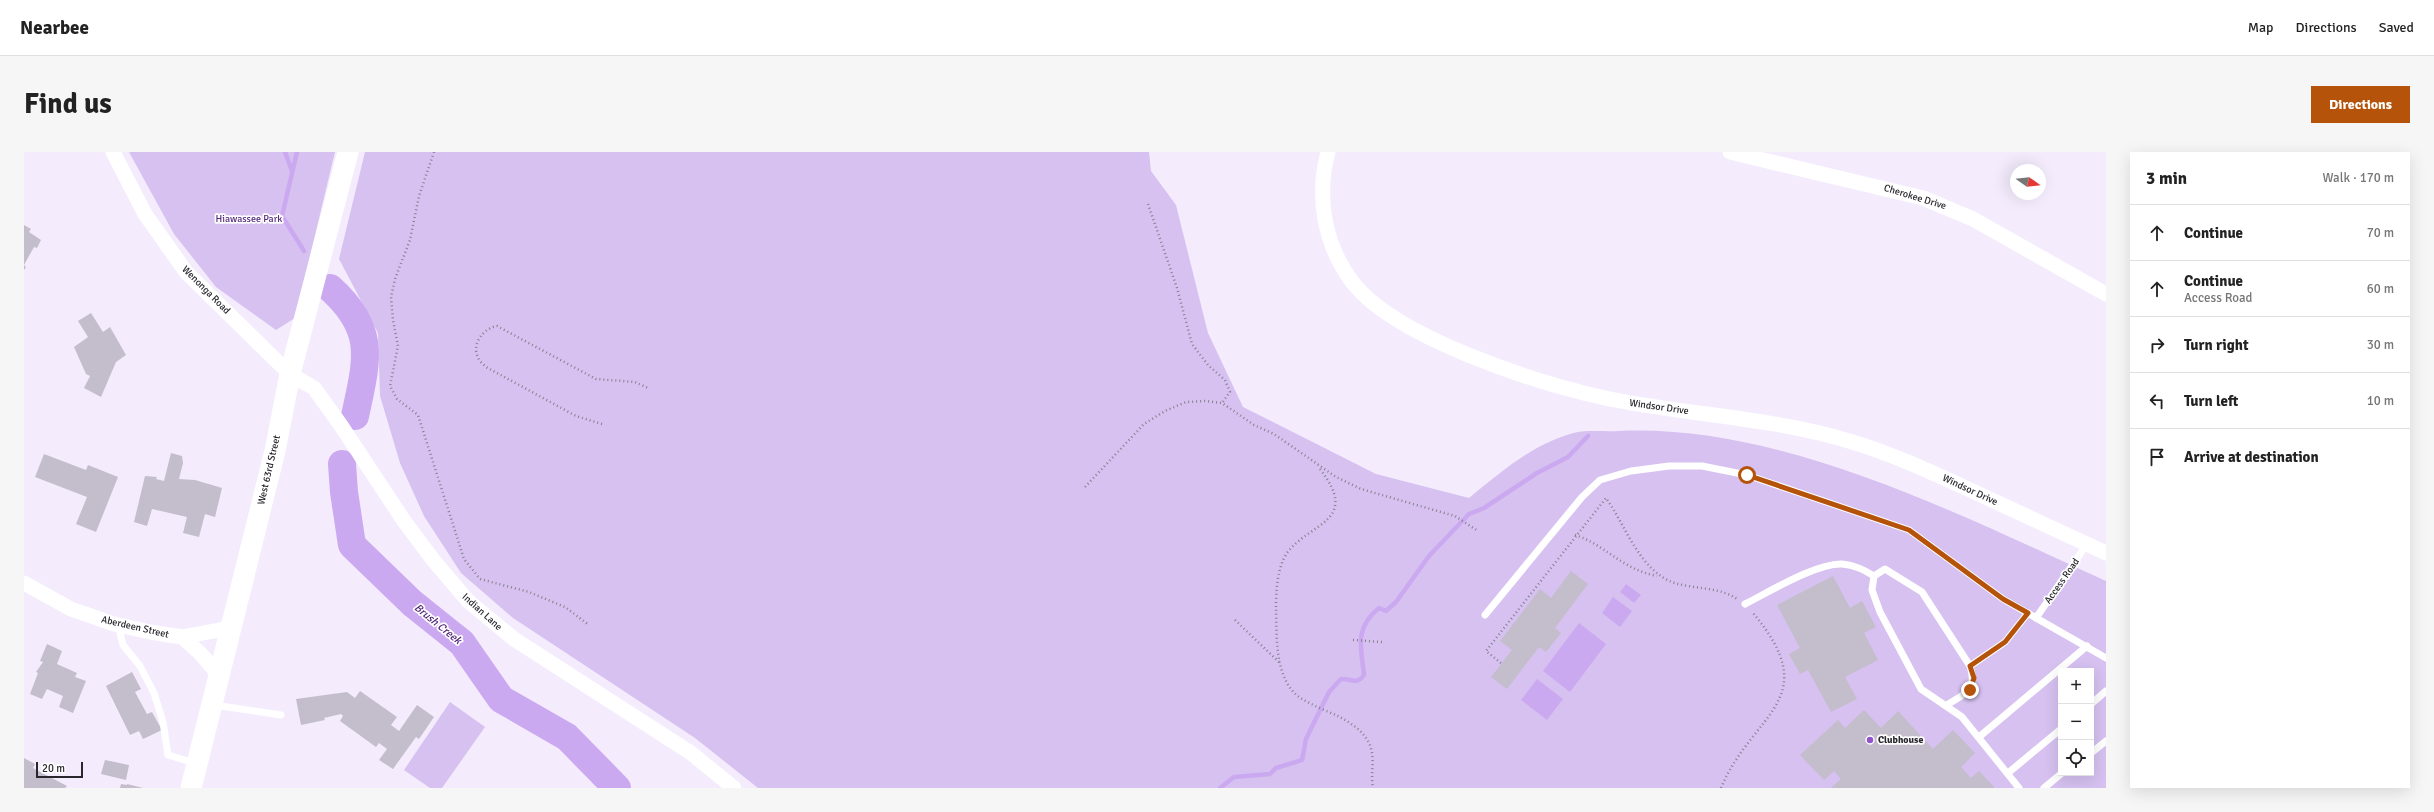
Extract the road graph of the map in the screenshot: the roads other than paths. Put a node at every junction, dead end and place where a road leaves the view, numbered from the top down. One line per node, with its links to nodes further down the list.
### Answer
1 (113, 152): 6 (street, Wenonga Road)
2 (348, 152): 6 (main road, West 63rd Street)
3 (1328, 152): 7 (street, Windsor Drive)
4 (1730, 152): 5 (street, Cherokee Drive)
5 (2106, 294)
6 (290, 374): 16 (main road, West 63rd Street); 35 (street, Indian Lane)
7 (2087, 544): 8 (street, Windsor Drive); 14 (lane, Access Road)
8 (2106, 553)
9 (1874, 576): 11 (lane); 20 (lane); 25 (lane)
10 (24, 583): 15 (street, Aberdeen Street)
11 (1745, 604)
12 (2028, 613): 13 (lane); 14 (lane); 20 (lane)
13 (1485, 614)
14 (2036, 618): 18 (lane)
15 (118, 625): 17 (street, Aberdeen Street); 31 (lane)
16 (230, 628): 17 (street, Aberdeen Street); 21 (main road, West 63rd Street)
17 (182, 637): 21 (street)
18 (2087, 646): 19 (lane); 28 (lane)
19 (2106, 658)
20 (1970, 666): 25 (lane)
21 (219, 675): 24 (main road, West 63rd Street)
22 (2106, 691): 23 (lane)
23 (2094, 701)
24 (212, 704): 26 (lane); 31 (main road, West 63rd Street)
25 (1947, 705): 28 (lane)
26 (281, 715)
27 (2058, 731): 32 (lane)
28 (1979, 737): 32 (lane)
29 (2106, 741): 30 (lane)
30 (2094, 751)
31 (197, 764): 34 (main road, West 63rd Street)
32 (2008, 773): 36 (lane)
33 (2058, 776): 37 (lane)
34 (191, 788)
35 (734, 788)
36 (2019, 788)
37 (2044, 788)

